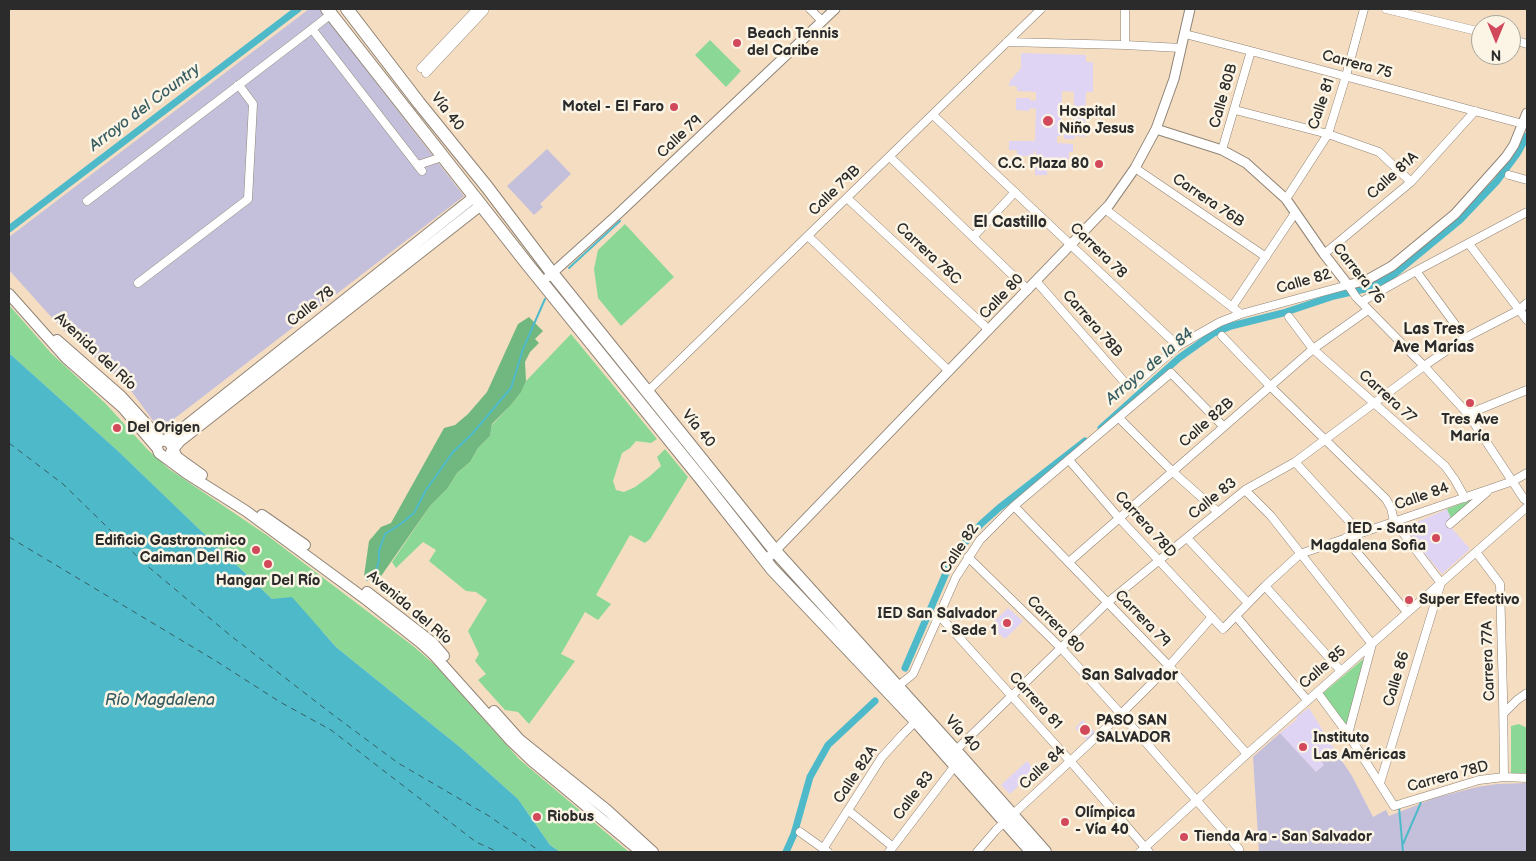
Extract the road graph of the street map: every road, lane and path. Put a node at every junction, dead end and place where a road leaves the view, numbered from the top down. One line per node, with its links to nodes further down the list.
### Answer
1 (346, 9): 12 (highway, Vía 40)
2 (493, 9): 10 (street)
3 (810, 9): 13 (street)
4 (835, 9): 13 (street, Calle 79)
5 (1041, 9): 18 (street, Calle 79B)
6 (1125, 9): 19 (street)
7 (1190, 9): 17 (street, Calle 80)
8 (1364, 9): 23 (street, Calle 81)
9 (1386, 9): 16 (street)
10 (480, 10): 22 (street)
11 (328, 14): 14 (street); 15 (highway, Vía 40)
12 (355, 19): 15 (highway); 32 (highway, Vía 40)
13 (822, 21): 55 (street, Calle 79)
14 (312, 29): 24 (street); 35 (street)
15 (342, 29): 35 (highway, Vía 40)
16 (1471, 30)
17 (1185, 34): 20 (street, Calle 80); 21 (street, Carrera 75)
18 (1007, 42): 19 (street); 28 (street, Calle 79B)
19 (1124, 44): 20 (street)
20 (1181, 48): 30 (street, Calle 80)
21 (1251, 51): 23 (street, Carrera 75); 25 (street, Calle 80B)
22 (423, 71)
23 (1346, 76): 26 (street, Carrera 75); 31 (street, Calle 81)
24 (236, 86): 43 (street); 58 (street)
25 (1235, 110): 31 (street); 33 (street, Calle 80B)
26 (1475, 111): 29 (street, Carrera 75); 39 (street, Calle 81A)
27 (1527, 113): 29 (street, Calle 82)
28 (933, 115): 34 (street, Calle 79B); 40 (street, Carrera 78)
29 (1523, 124): 60 (street, Calle 82)
30 (1156, 129): 33 (street, Carrera 76); 36 (street, Calle 80)
31 (1328, 134): 39 (street); 42 (street, Calle 81)
32 (455, 148): 35 (highway); 55 (highway, Vía 40)
33 (1222, 150): 42 (street, Carrera 76)
34 (890, 157): 41 (street, Calle 79B); 49 (street)
35 (439, 158): 44 (highway, Vía 40)
36 (1135, 168): 45 (street, Calle 80); 53 (street, Carrera 76B)
37 (1509, 175): 38 (street)
38 (1527, 180)
39 (1410, 182): 52 (street, Calle 81A)
40 (1015, 192): 49 (street); 50 (street, Carrera 78)
41 (848, 198): 48 (street, Calle 79B); 71 (street, Carrera 78C)
42 (1286, 200): 47 (street, Carrera 76)
43 (87, 201)
44 (477, 201): 57 (highway, Vía 40); 88 (main road, Calle 78)
45 (1105, 209): 50 (street, Calle 80); 65 (street)
46 (1527, 212): 51 (street)
47 (1295, 213): 52 (street, Carrera 76); 53 (street)
48 (808, 236): 77 (street); 80 (street, Calle 79B)
49 (973, 237): 61 (street)
50 (1071, 244): 56 (street, Calle 80); 74 (street, Carrera 78)
51 (1469, 244): 54 (street); 67 (street)
52 (1324, 254): 60 (street, Carrera 76)
53 (1266, 257): 65 (street)
54 (1416, 271): 63 (street); 73 (street)
55 (552, 273): 57 (street, Calle 79); 80 (highway, Vía 40)
56 (1036, 281): 61 (street, Calle 80); 78 (street, Carrera 78B)
57 (542, 282): 91 (highway, Vía 40)
58 (138, 283)
59 (9, 284): 86 (main road, Avenida del Río)
60 (1349, 286): 63 (street, Carrera 76); 68 (street, Calle 82)
61 (1028, 290): 71 (street, Calle 80)
62 (9, 294): 88 (main road, Avenida del Río)
63 (1358, 300): 66 (street, Carrera 76)
64 (1527, 303): 67 (street, Calle 83)
65 (1232, 307): 68 (street)
66 (1368, 310): 75 (street, Calle 82B); 76 (street, Carrera 76)
67 (1519, 310): 70 (street); 73 (street, Calle 83)
68 (1241, 314): 74 (street, Calle 82)
69 (1289, 317): 75 (street, Carrera 77)
70 (1527, 320)
71 (989, 330): 77 (street, Calle 80)
72 (1222, 336): 79 (street)
73 (1465, 338): 76 (street, Calle 83)
74 (1178, 346): 78 (street, Calle 82)
75 (1314, 349): 79 (street, Calle 82B); 82 (street, Carrera 77)
76 (1424, 366): 82 (street, Calle 83); 83 (street, Carrera 76)
77 (949, 371): 108 (street, Calle 80)
78 (1127, 385)
79 (1270, 386): 85 (street, Calle 82B); 87 (street)
80 (647, 392): 91 (highway, Vía 40)
81 (1526, 393): 83 (street)
82 (1373, 404): 87 (street, Calle 83); 97 (street, Carrera 77)
83 (1468, 414): 94 (street, Carrera 76)
84 (1118, 418): 85 (street, Calle 82); 89 (street, Calle 82); 92 (street)
85 (1224, 427): 92 (street, Calle 82B)
86 (152, 430): 88 (main road, Avenida del Río); 88 (main road)
87 (1324, 440): 90 (street, Calle 83); 103 (street)
88 (168, 444): 139 (main road, Avenida del Río); 147 (main road, Avenida del Río)
89 (1069, 460): 99 (street, Calle 82); 102 (street, Carrera 78D)
90 (1294, 462): 96 (street, Calle 83); 105 (street)
91 (703, 471): 108 (highway, Vía 40); 113 (highway, Vía 40)
92 (1173, 472): 101 (street); 102 (street, Calle 82B)
93 (1527, 473): 94 (street, Calle 84)
94 (1512, 481): 95 (street, Calle 84); 98 (street, Carrera 76)
95 (1490, 489): 97 (street, Calle 84); 104 (street)
96 (1245, 490): 101 (street, Calle 83); 110 (street)
97 (1465, 498): 103 (street, Calle 84)
98 (1527, 501)
99 (1014, 506): 111 (street, Calle 82); 114 (street, Carrera 79)
100 (1527, 507): 109 (street, Calle 85)
101 (1218, 512): 106 (street, Calle 83)
102 (1119, 518): 112 (street, Carrera 78D); 114 (street, Calle 82B)
103 (1394, 521): 105 (street, Calle 84); 115 (street)
104 (1450, 524)
105 (1360, 533): 107 (street, Calle 84)
106 (1187, 538): 112 (street, Calle 83); 118 (street)
107 (1345, 538): 110 (street, Calle 84); 119 (street)
108 (776, 552): 113 (street, Calle 80); 128 (highway, Vía 40)
109 (1476, 552): 115 (street, Calle 85); 131 (street, Carrera 77A)
110 (1300, 554): 116 (street, Calle 84); 124 (street)
111 (968, 557): 120 (street, Calle 82); 125 (street, Carrera 80)
112 (1158, 560): 117 (street, Calle 83); 122 (street, Carrera 78D)
113 (765, 561): 137 (highway, Vía 40)
114 (1069, 562): 117 (street, Carrera 79)
115 (1441, 583): 119 (street, Calle 85); 145 (street, Calle 86)
116 (1265, 586): 118 (street, Calle 84); 127 (street)
117 (1107, 603): 125 (street, Calle 83); 126 (street, Carrera 79)
118 (1248, 603): 121 (street, Calle 84)
119 (1407, 612): 124 (street, Calle 85)
120 (938, 614): 128 (street, Calle 82); 132 (street, Carrera 81)
121 (1236, 616): 123 (street, Calle 84); 133 (street)
122 (1212, 618): 123 (street, Carrera 78D); 126 (street, Calle 84)
123 (1223, 629)
124 (1372, 644): 127 (street, Calle 85); 138 (street)
125 (1061, 648): 132 (street, Calle 83); 136 (street, Carrera 80)
126 (1169, 666): 136 (street, Calle 84); 140 (street, Carrera 79)
127 (1341, 671): 129 (street, Calle 85)
128 (897, 687): 141 (highway, Vía 40)
129 (1317, 692): 133 (street, Calle 85); 138 (street, Carrera 78D)
130 (1527, 693): 134 (street)
131 (1504, 695): 134 (street); 135 (street, Carrera 77A)
132 (1012, 696): 141 (street, Calle 83); 142 (street, Carrera 81)
133 (1308, 700): 140 (street, Calle 85)
134 (1517, 700): 135 (street)
135 (1504, 713): 143 (street, Carrera 77A)
136 (1121, 714): 142 (street, Calle 84); 146 (street, Carrera 80)
137 (916, 721): 141 (highway, Vía 40); 148 (street, Calle 82A)
138 (1348, 734): 145 (street, Carrera 78D)
139 (526, 754): 147 (main road); 155 (main road, Avenida del Río)
140 (1247, 754): 146 (street, Calle 85)
141 (955, 758): 149 (highway, Vía 40); 152 (street, Calle 83)
142 (1071, 762): 149 (street, Calle 84); 153 (street, Carrera 81)
143 (1504, 777): 144 (street, Carrera 78D); 145 (street, Carrera 78D)
144 (1527, 778)
145 (1380, 783)
146 (1196, 801): 153 (street, Calle 85); 154 (street, Carrera 80)
147 (607, 810): 156 (main road, Avenida del Río)
148 (848, 811): 151 (street, Calle 82A); 152 (street)
149 (1009, 819): 157 (street, Calle 84); 158 (highway, Vía 40); 159 (highway, Vía 40)
150 (800, 832): 151 (street)
151 (825, 850)
152 (891, 850)
153 (1145, 851)
154 (1239, 851)
155 (641, 852)
156 (653, 852)
157 (977, 852)
158 (1032, 852)
159 (1045, 852)

